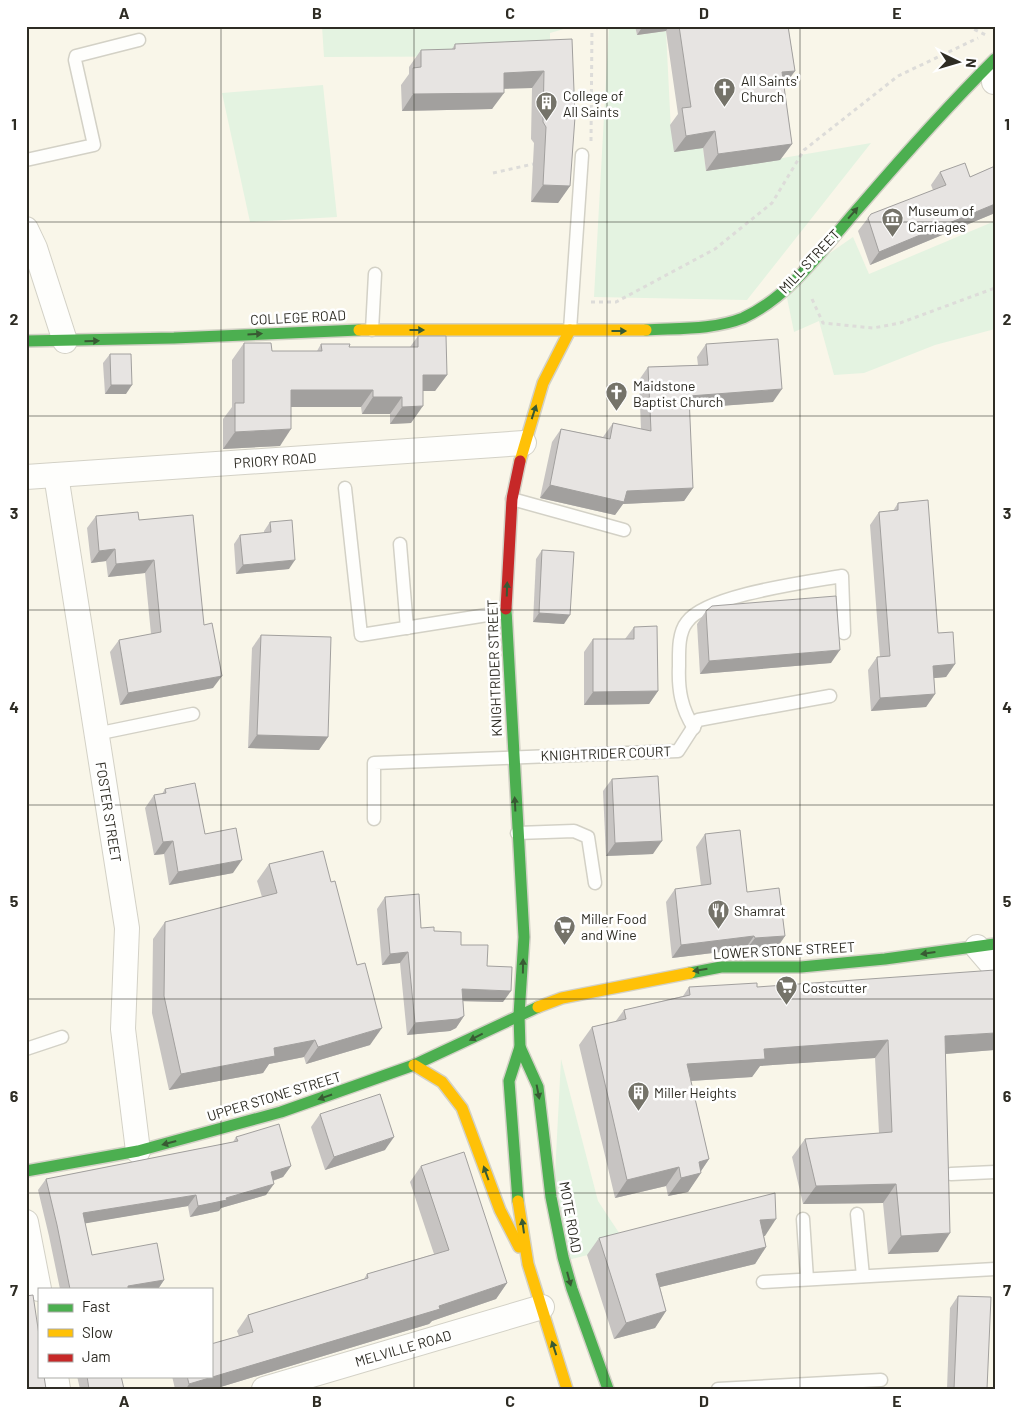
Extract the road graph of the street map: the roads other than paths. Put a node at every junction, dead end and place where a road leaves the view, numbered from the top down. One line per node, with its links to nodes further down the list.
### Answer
1 (139, 40): 5 (lane)
2 (995, 59): 4 (highway, MILL STREET)
3 (995, 82): 4 (highway)
4 (966, 90): 10 (highway, MILL STREET, one-way to 4)
5 (26, 160)
6 (582, 160): 10 (lane)
7 (26, 229): 12 (street)
8 (375, 274): 9 (lane)
9 (372, 330): 10 (highway, COLLEGE ROAD, one-way to 10); 12 (highway, COLLEGE ROAD, one-way to 9)
10 (570, 330): 13 (highway, KNIGHTRIDER STREET, one-way to 10)
11 (26, 341): 12 (highway, COLLEGE ROAD)
12 (65, 341)
13 (524, 443): 14 (street, PRIORY ROAD); 17 (highway, KNIGHTRIDER STREET)
14 (56, 475): 15 (street, PRIORY ROAD); 26 (street, FOSTER STREET)
15 (26, 477)
16 (345, 488): 21 (lane)
17 (512, 499): 18 (lane); 20 (highway, KNIGHTRIDER STREET, one-way to 17)
18 (624, 530)
19 (400, 544): 21 (lane)
20 (506, 612): 21 (lane); 27 (highway, KNIGHTRIDER STREET)
21 (407, 628)
22 (844, 633): 25 (lane)
23 (830, 696): 25 (lane, KNIGHTRIDER COURT)
24 (193, 714): 26 (lane)
25 (694, 728): 27 (lane, KNIGHTRIDER COURT)
26 (96, 734): 38 (street, FOSTER STREET)
27 (513, 756): 28 (lane); 29 (highway, KNIGHTRIDER STREET, one-way to 27)
28 (374, 819)
29 (517, 833): 30 (lane); 33 (highway, KNIGHTRIDER STREET, one-way to 29)
30 (595, 883)
31 (986, 945): 32 (street); 33 (highway, LOWER STONE STREET, one-way to 33)
32 (995, 968)
33 (520, 1015): 35 (highway, MOTE ROAD); 37 (highway, UPPER STONE STREET, one-way to 37)
34 (62, 1037): 36 (lane)
35 (520, 1047): 45 (highway, MOTE ROAD, one-way to 35); 56 (highway, MOTE ROAD, one-way to 56)
36 (26, 1048)
37 (414, 1065): 38 (highway, UPPER STONE STREET, one-way to 38); 45 (highway, one-way to 37)
38 (138, 1151): 39 (highway, UPPER STONE STREET)
39 (26, 1171)
40 (995, 1172): 41 (lane)
41 (951, 1174)
42 (858, 1214): 47 (lane)
43 (802, 1218): 48 (lane)
44 (26, 1222): 50 (street)
45 (528, 1264): 51 (highway, MOTE ROAD)
46 (995, 1269): 47 (lane)
47 (863, 1276): 48 (lane)
48 (807, 1279): 49 (lane)
49 (763, 1282)
50 (39, 1288)
51 (542, 1307): 54 (street, MELVILLE ROAD); 55 (highway, MOTE ROAD, one-way to 51)
52 (881, 1380): 53 (lane)
53 (846, 1385): 57 (lane)
54 (264, 1389)
55 (567, 1389)
56 (608, 1389)
57 (718, 1389)

